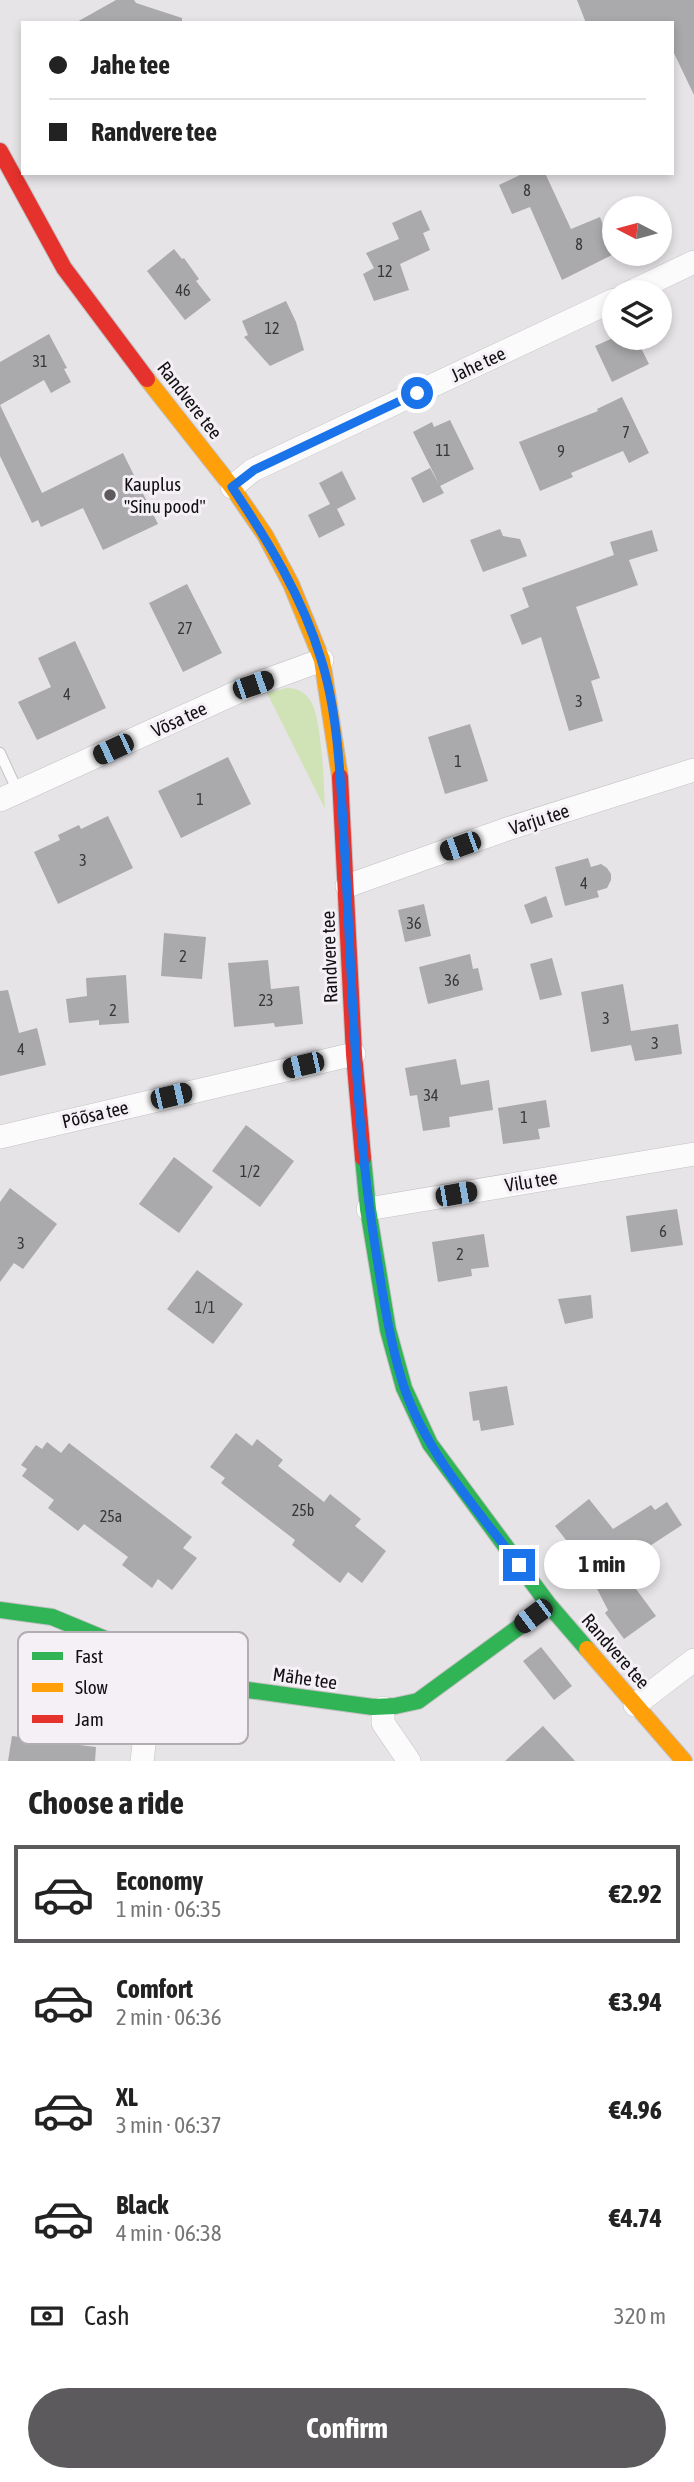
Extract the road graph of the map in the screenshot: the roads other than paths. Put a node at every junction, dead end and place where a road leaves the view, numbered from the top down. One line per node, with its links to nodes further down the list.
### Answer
1 (0, 151): 5 (main road, Randvere tee)
2 (694, 262): 3 (street)
3 (656, 280)
4 (602, 306): 5 (street, Jahe tee)
5 (232, 487): 6 (main road, Randvere tee)
6 (322, 660): 9 (street, Võsa tee); 10 (main road, Randvere tee)
7 (0, 753): 9 (lane)
8 (694, 770): 10 (street, Varju tee)
9 (9, 796)
10 (347, 886): 11 (main road, Randvere tee)
11 (354, 1054): 12 (street, Põõsa tee); 14 (main road, Randvere tee)
12 (0, 1137)
13 (694, 1154): 14 (street, Vilu tee)
14 (368, 1209): 15 (main road, Randvere tee)
15 (549, 1605): 20 (main road, Randvere tee); 21 (main road, Mähe tee)
16 (0, 1610): 17 (main road)
17 (88, 1632)
18 (694, 1660): 20 (street)
19 (248, 1691): 21 (main road, Mähe tee)
20 (635, 1705): 23 (main road, Randvere tee)
21 (383, 1708): 22 (street)
22 (409, 1761)
23 (684, 1761)

